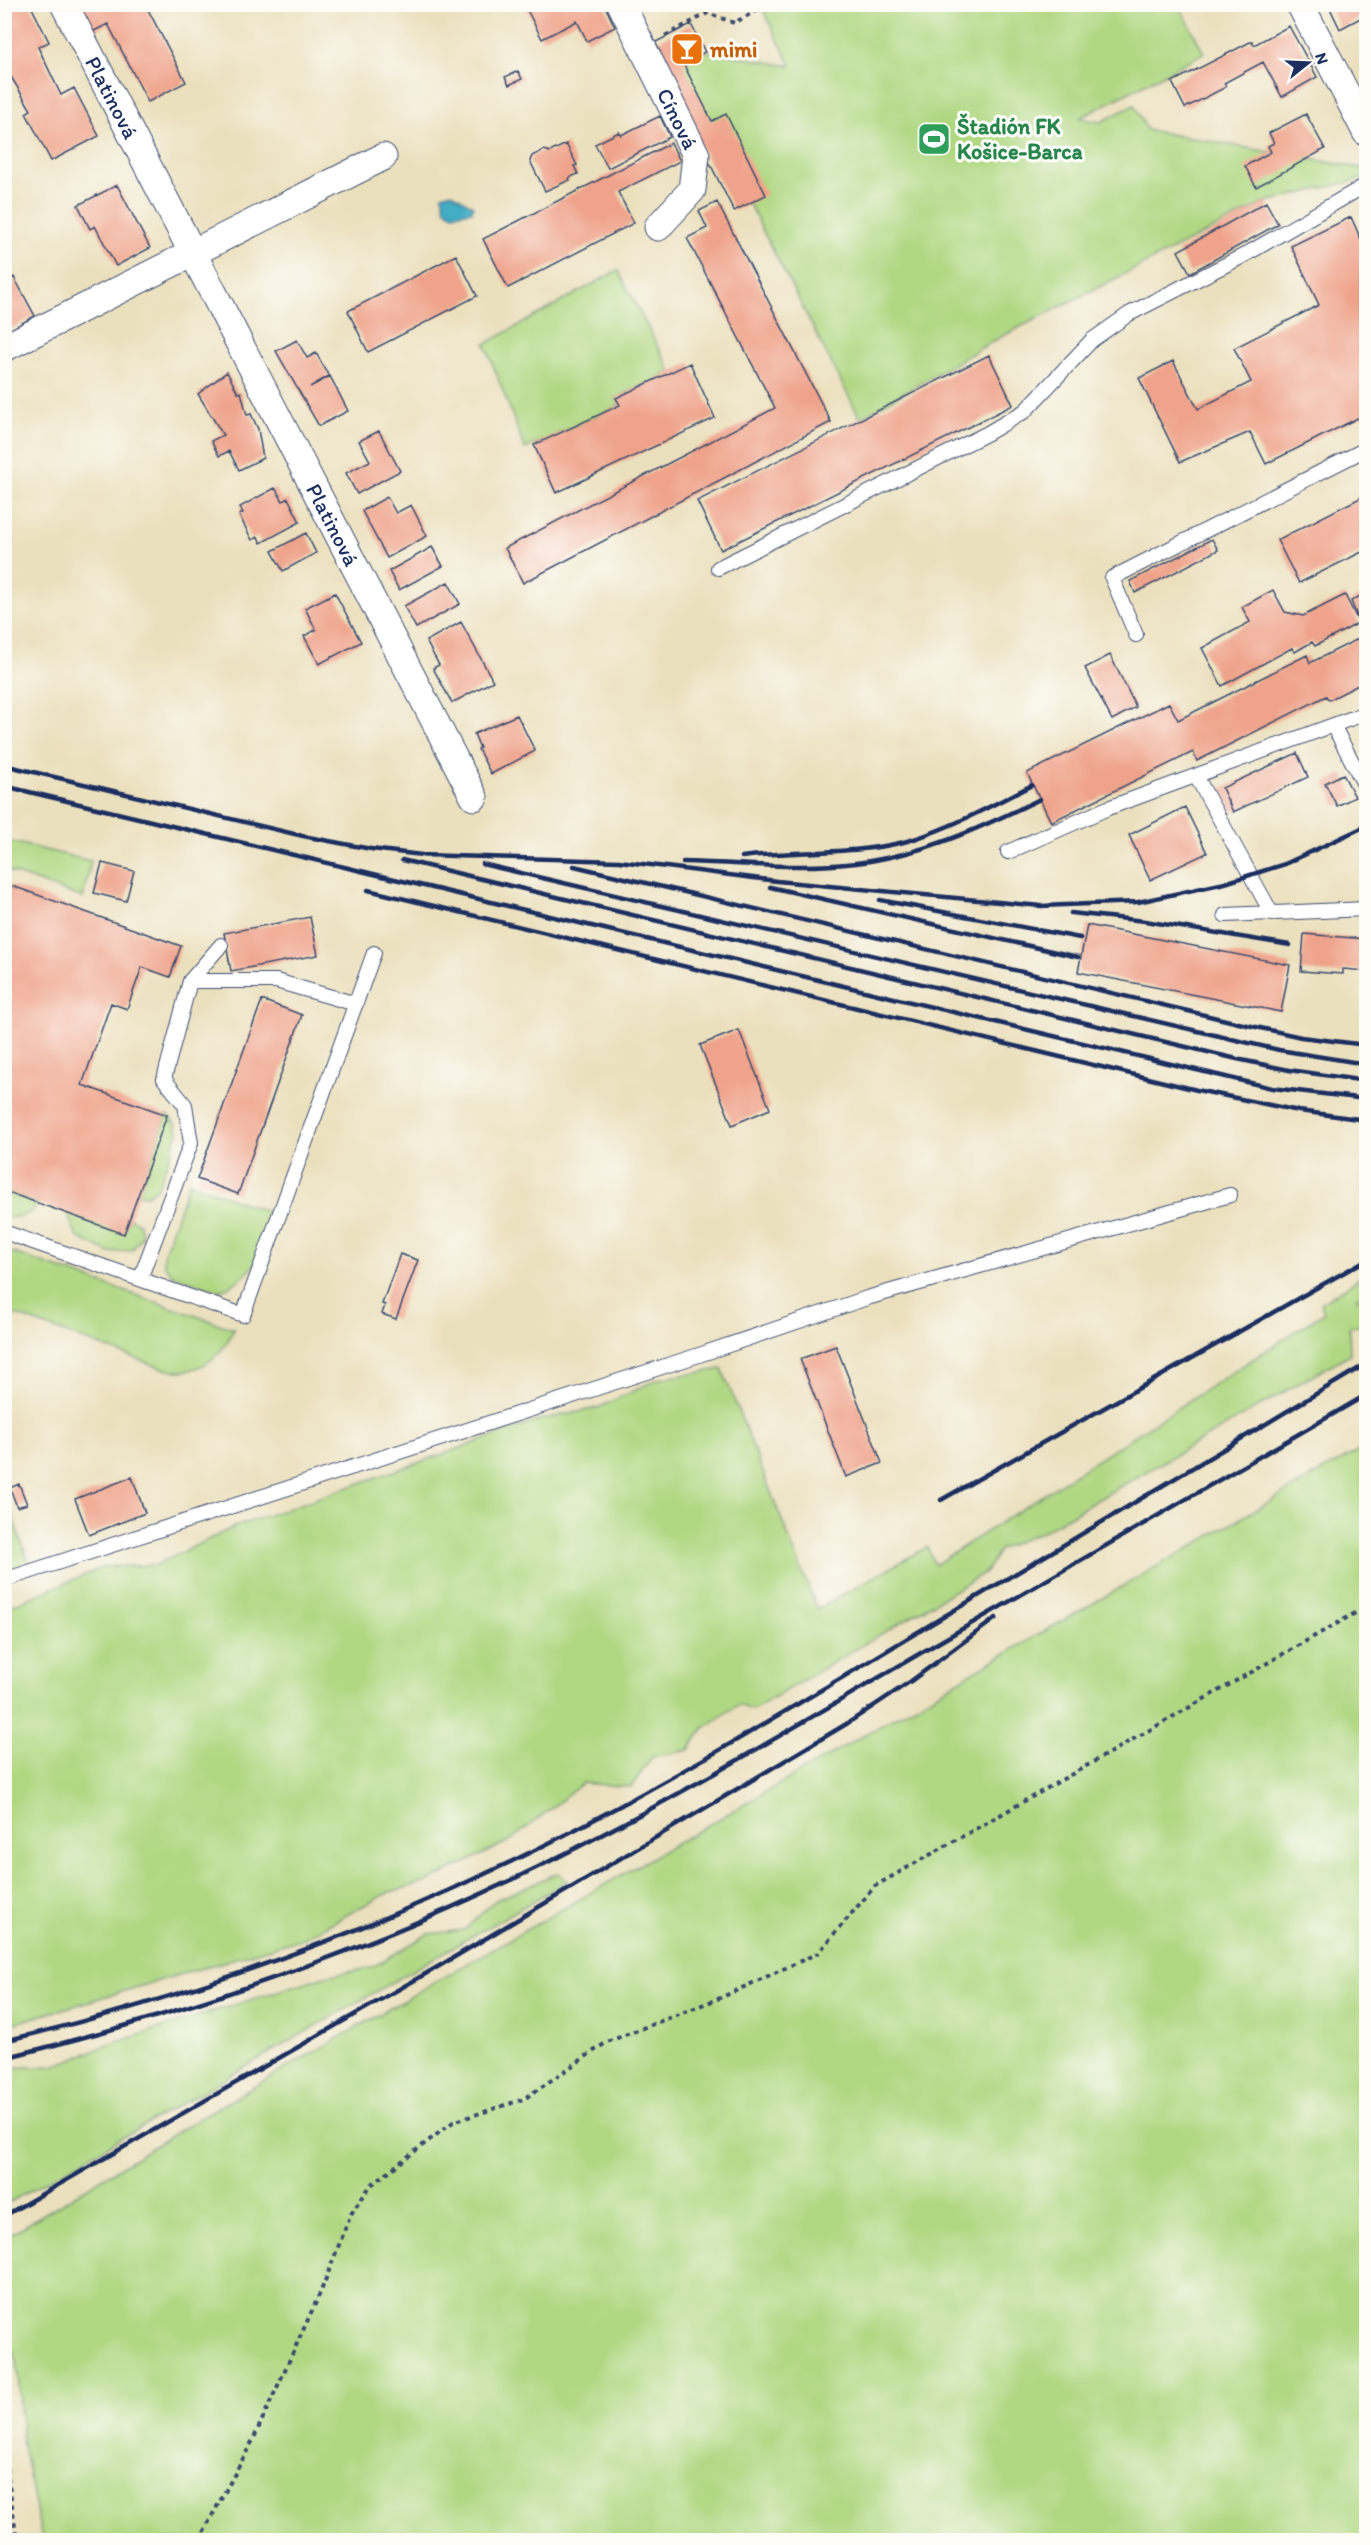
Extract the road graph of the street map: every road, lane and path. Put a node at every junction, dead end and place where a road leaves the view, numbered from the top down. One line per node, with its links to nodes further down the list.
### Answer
1 (64, 4): 10 (street, Platinová)
2 (621, 4): 5 (street, Cínová)
3 (768, 4): 5 (path)
4 (1300, 4): 6 (street)
5 (643, 47): 9 (street, Cínová)
6 (1366, 132)
7 (383, 157): 10 (street)
8 (1366, 185): 13 (lane)
9 (657, 227)
10 (192, 254): 11 (street); 19 (street, Platinová)
11 (4, 348)
12 (1366, 448): 14 (lane)
13 (718, 568)
14 (1136, 635)
15 (1366, 713): 16 (lane)
16 (1334, 727): 17 (lane); 18 (lane)
17 (1196, 776): 20 (lane); 22 (lane)
18 (1366, 789)
19 (474, 797)
20 (1008, 852)
21 (1366, 909): 22 (lane)
22 (1272, 914): 23 (lane)
23 (1225, 915)
24 (221, 945): 26 (lane)
25 (374, 953): 27 (lane)
26 (190, 981): 27 (lane); 30 (lane)
27 (356, 1004): 30 (lane)
28 (1230, 1196): 31 (lane)
29 (4, 1232): 30 (lane)
30 (140, 1279)
31 (4, 1580)
32 (1366, 1607): 35 (path)
33 (4, 2450): 34 (path)
34 (17, 2541)
35 (199, 2541)

